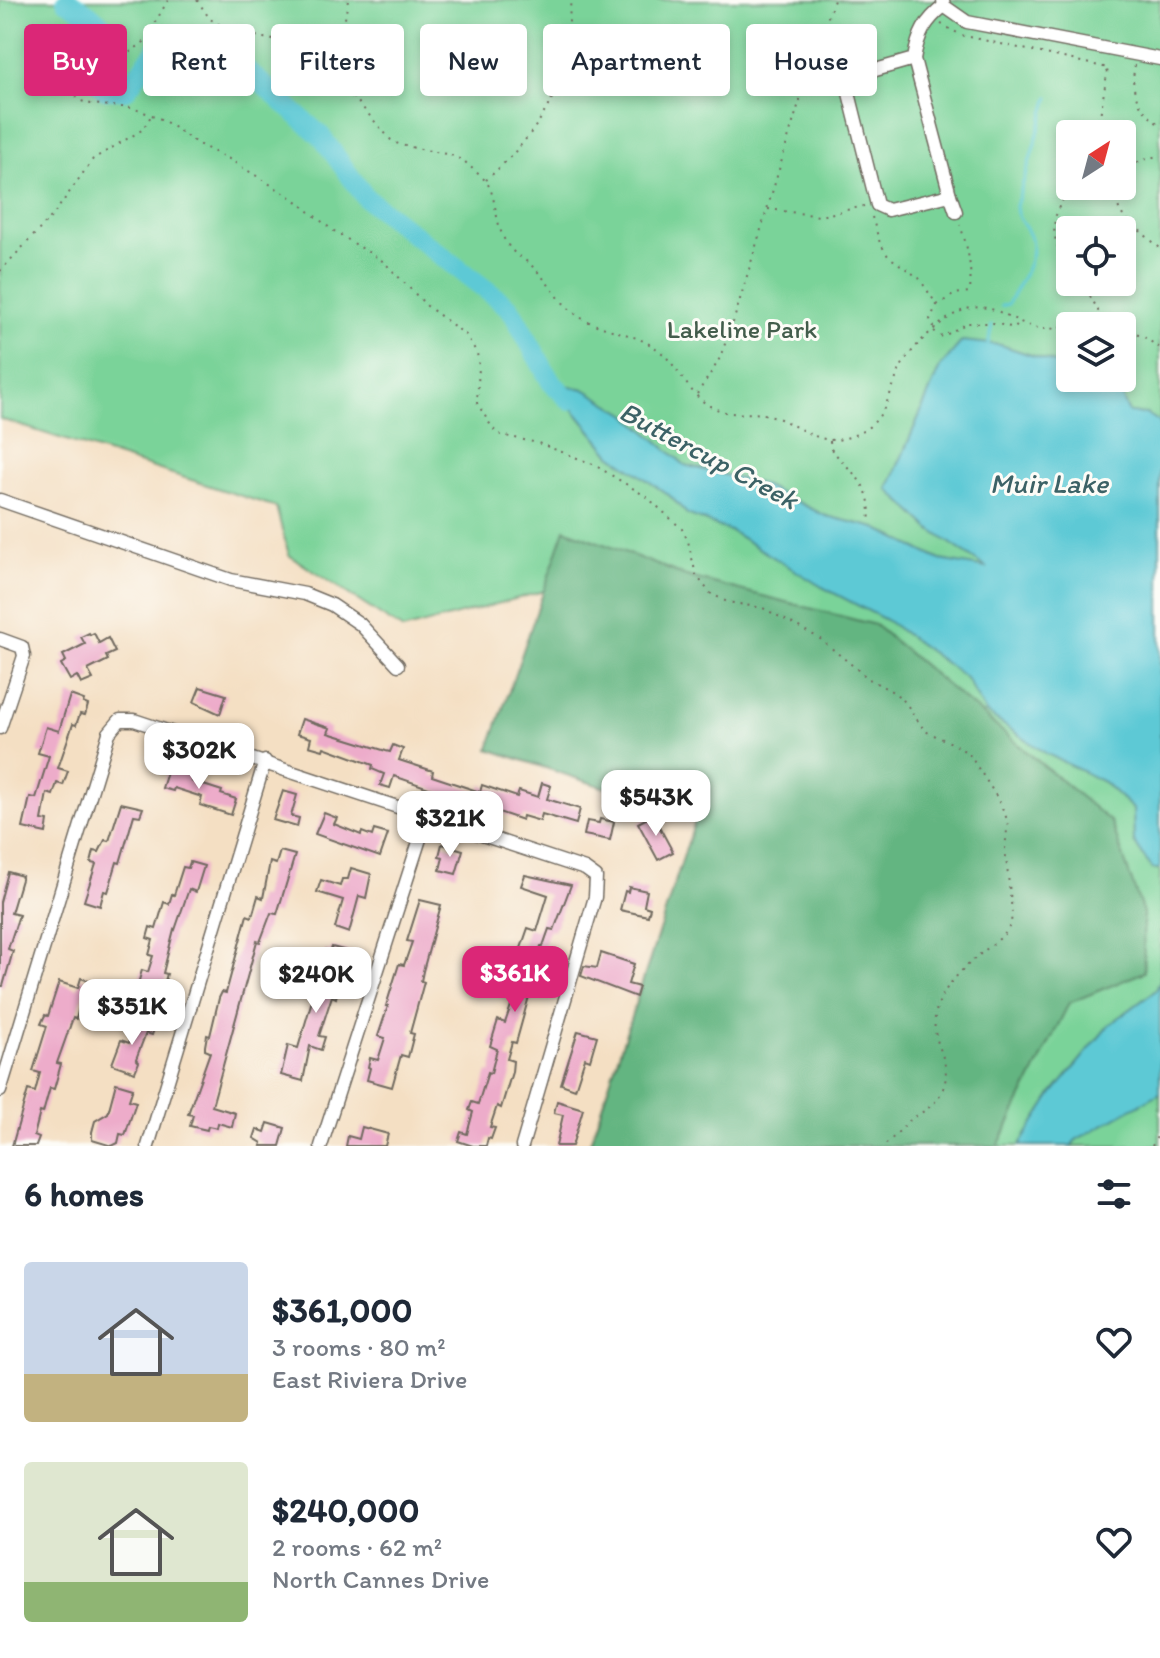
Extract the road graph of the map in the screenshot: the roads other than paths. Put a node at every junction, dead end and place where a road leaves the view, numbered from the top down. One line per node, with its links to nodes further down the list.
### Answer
1 (944, 3): 2 (street); 3 (street)
2 (914, 59): 4 (street); 4 (street)
3 (1160, 59)
4 (950, 195): 5 (street)
5 (956, 212)
6 (0, 500): 8 (street)
7 (0, 639): 9 (street)
8 (398, 665)
9 (0, 728)
10 (265, 761): 11 (street); 12 (street); 13 (street)
11 (427, 817): 14 (street); 15 (street)
12 (0, 1091)
13 (148, 1146)
14 (321, 1146)
15 (522, 1146)

